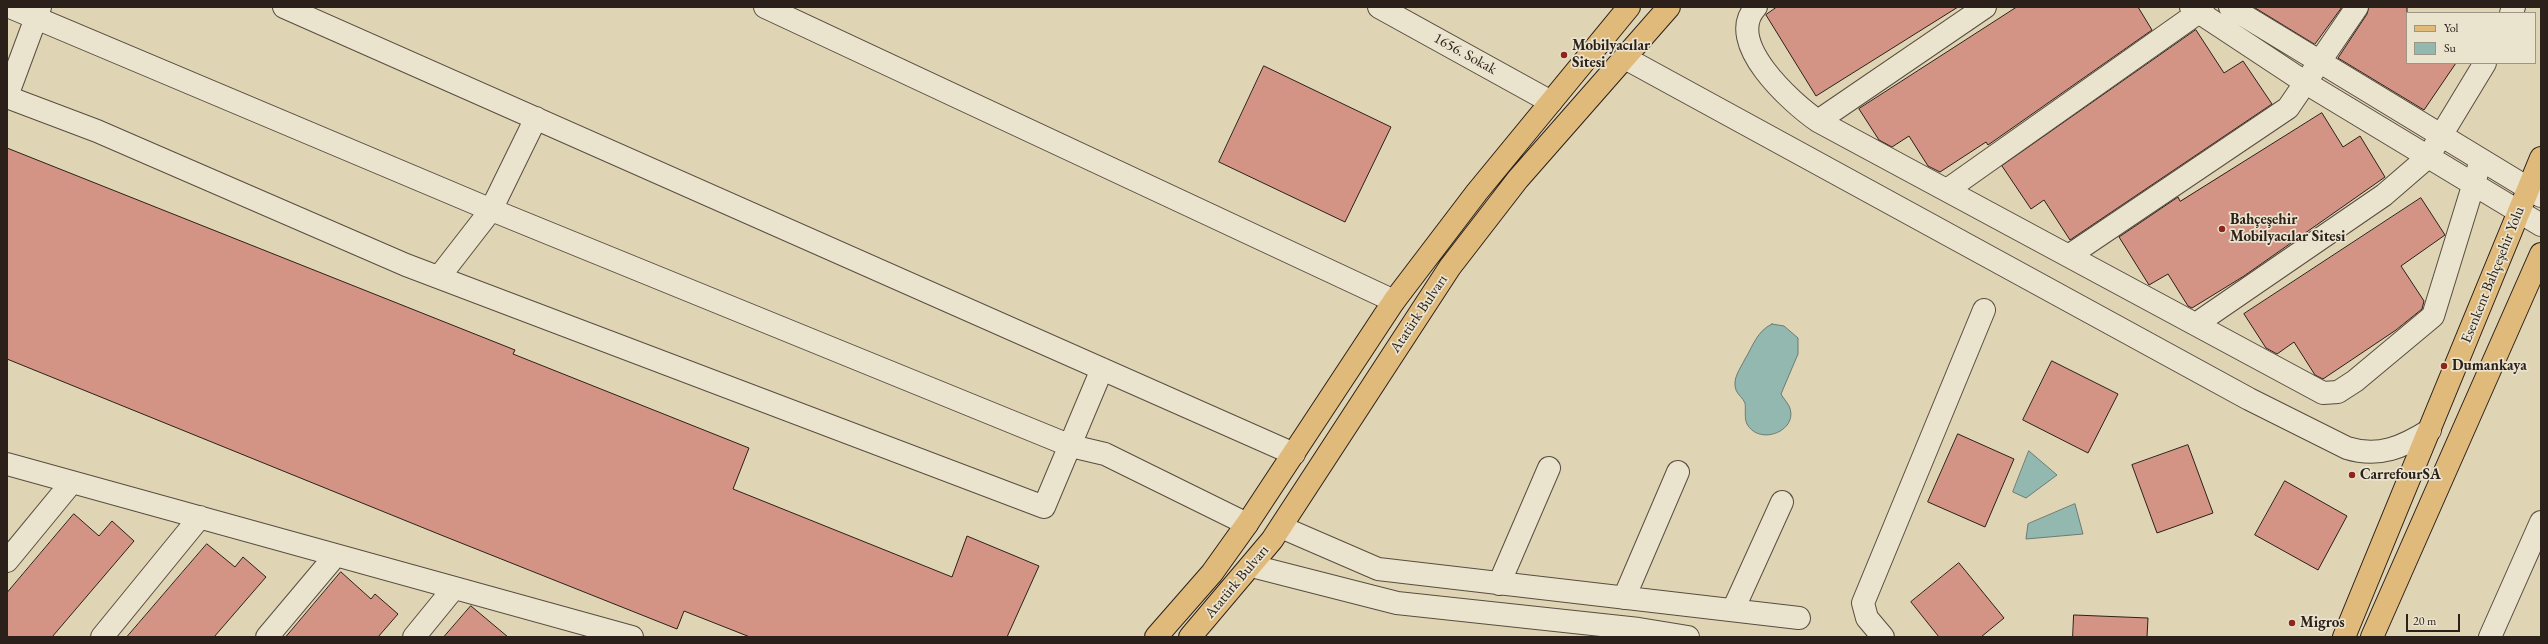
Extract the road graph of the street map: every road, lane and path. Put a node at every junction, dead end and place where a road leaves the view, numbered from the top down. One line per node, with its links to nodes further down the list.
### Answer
1 (10, 7): 12 (street)
2 (284, 7): 19 (street)
3 (765, 7): 34 (street)
4 (1379, 7): 18 (street, 1656. Sokak)
5 (1629, 7): 18 (main road, Atatürk Bulvarı)
6 (1669, 7): 13 (main road, Atatürk Bulvarı)
7 (1756, 7): 20 (street)
8 (1984, 7): 20 (street)
9 (2230, 7): 14 (street)
10 (2357, 7): 14 (street)
11 (2198, 9): 16 (street); 26 (street)
12 (38, 13): 17 (street); 28 (street)
13 (1626, 58): 38 (street); 49 (main road, Atatürk Bulvarı)
14 (2320, 63): 16 (street); 21 (street)
15 (2484, 64): 21 (street)
16 (2306, 83): 22 (street); 32 (street)
17 (7, 96): 33 (street)
18 (1551, 102): 34 (main road, Atatürk Bulvarı)
19 (536, 118): 28 (street); 37 (street)
20 (1818, 121): 26 (street)
21 (2441, 136): 22 (street); 24 (street)
22 (2428, 157): 25 (street); 36 (street)
23 (2541, 158): 27 (main road, Esenkent Bahçeşehir Yolu)
24 (2481, 160): 25 (street); 27 (street)
25 (2473, 184): 29 (street); 36 (street)
26 (1947, 190): 32 (street)
27 (2535, 192): 29 (main road, Esenkent Bahçeşehir Yolu)
28 (491, 210): 33 (street); 39 (street)
29 (2519, 212): 30 (street); 38 (main road, Esenkent Bahçeşehir Yolu)
30 (2541, 225)
31 (2541, 254): 68 (main road)
32 (2070, 255): 36 (street)
33 (439, 277): 39 (street)
34 (1394, 301): 40 (main road, Atatürk Bulvarı)
35 (1984, 310): 66 (street)
36 (2196, 324)
37 (1102, 368): 39 (street); 40 (street)
38 (2430, 430): 67 (main road, Esenkent Bahçeşehir Yolu)
39 (1071, 446): 48 (street)
40 (1294, 454): 48 (main road, Atatürk Bulvarı)
41 (7, 464): 44 (street)
42 (1549, 468): 53 (street)
43 (1678, 472): 55 (street)
44 (72, 482): 46 (street); 51 (street)
45 (1782, 502): 56 (street)
46 (200, 517): 50 (street); 59 (street)
47 (2541, 522): 69 (street)
48 (1248, 524): 49 (main road); 63 (main road, Atatürk Bulvarı)
49 (1276, 534): 52 (main road, Atatürk Bulvarı); 53 (street)
50 (336, 555): 54 (street); 60 (street)
51 (7, 561)
52 (1252, 566): 64 (main road, Atatürk Bulvarı); 65 (street)
53 (1499, 584): 55 (street)
54 (454, 588): 58 (street); 61 (street)
55 (1624, 598): 56 (street)
56 (1733, 610): 57 (street)
57 (1799, 618)
58 (582, 631): 62 (street)
59 (102, 637)
60 (267, 637)
61 (414, 637)
62 (632, 637)
63 (1156, 637)
64 (1190, 637)
65 (1688, 637)
66 (1883, 637)
67 (2344, 637)
68 (2372, 637)
69 (2490, 637)

